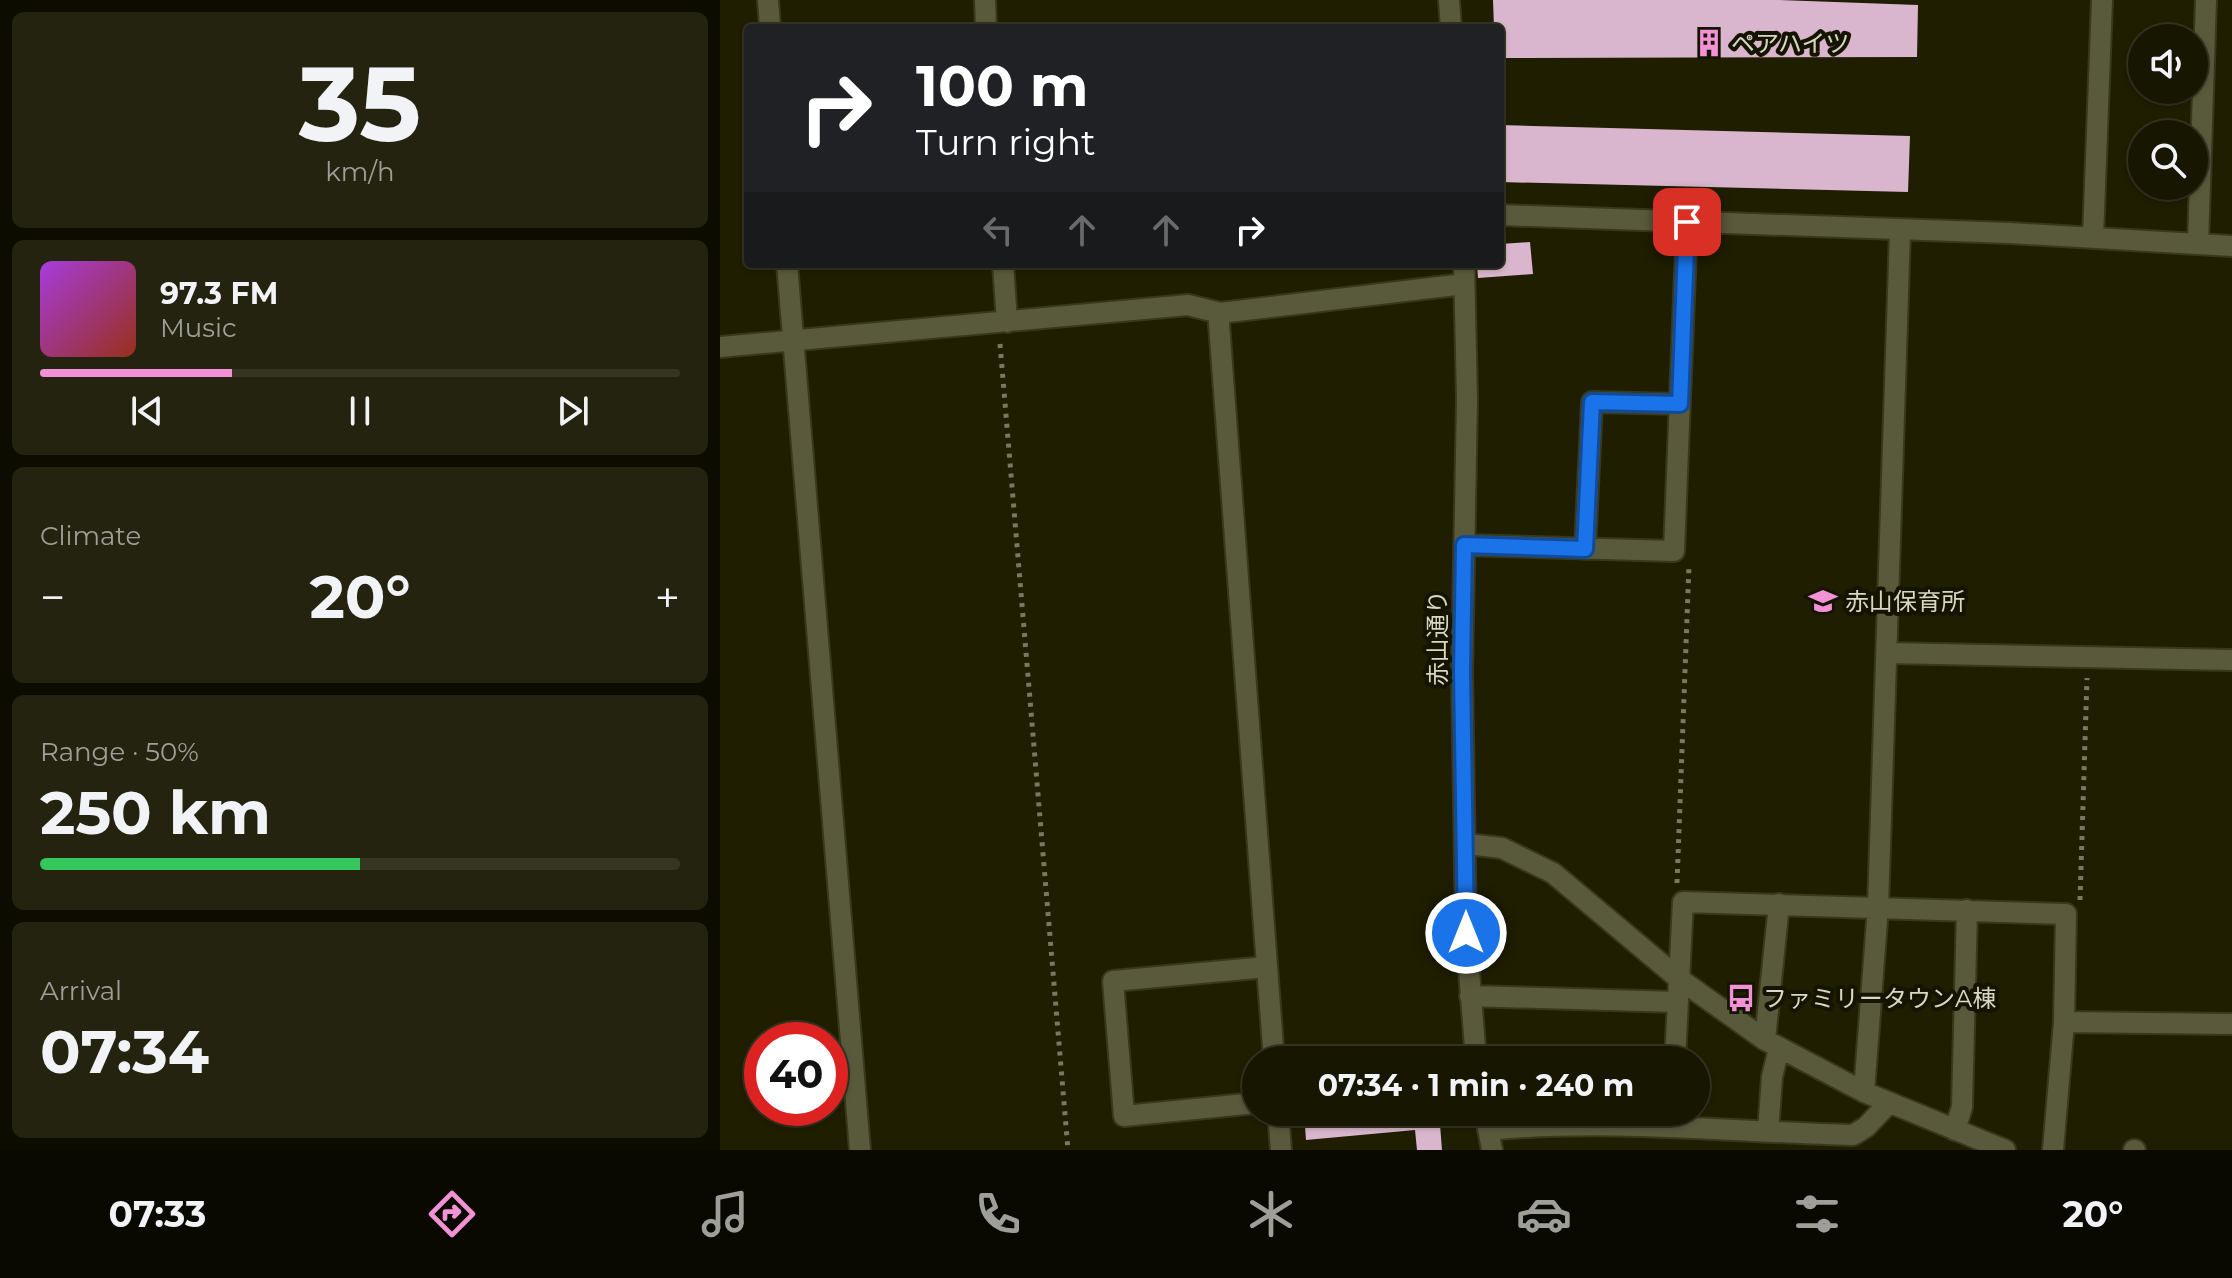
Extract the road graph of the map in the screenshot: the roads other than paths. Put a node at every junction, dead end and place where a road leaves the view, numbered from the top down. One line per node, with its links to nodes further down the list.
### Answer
1 (768, 0): 6 (street)
2 (985, 0): 7 (street)
3 (1449, 0): 8 (street)
4 (2102, 0): 12 (street)
5 (2206, 0): 13 (street)
6 (770, 24)
7 (986, 24)
8 (1451, 24)
9 (1504, 215): 10 (street)
10 (1687, 222): 11 (street); 22 (street)
11 (1900, 231): 12 (street); 25 (street)
12 (2093, 238): 13 (street)
13 (2198, 244): 14 (street)
14 (2232, 246)
15 (787, 268): 20 (street)
16 (1003, 268): 19 (street)
17 (1464, 274): 18 (street); 23 (street, 赤山通り)
18 (1220, 313): 19 (street); 31 (street)
19 (1003, 322): 20 (street)
20 (793, 341): 21 (street); 50 (street)
21 (720, 347)
22 (1680, 404): 24 (street); 24 (street)
23 (1464, 545): 24 (street); 27 (street, 赤山通り)
24 (1585, 549)
25 (1887, 653): 26 (street); 29 (street)
26 (2232, 660)
27 (1467, 844): 32 (street); 33 (street, 赤山通り)
28 (1779, 904): 29 (street); 32 (street); 37 (street)
29 (1878, 907): 30 (street); 41 (street)
30 (1967, 910): 35 (street); 47 (street)
31 (1267, 967): 38 (street); 43 (street)
32 (1678, 978): 34 (street); 37 (street)
33 (1470, 996): 34 (street); 39 (street, 赤山通り)
34 (1677, 1002): 40 (street)
35 (2064, 1022): 36 (street); 53 (street)
36 (2232, 1024)
37 (1772, 1044): 41 (street); 49 (street)
38 (1273, 1046)
39 (1475, 1046)
40 (1675, 1046)
41 (1864, 1092): 42 (street)
42 (1889, 1103): 47 (street); 49 (street)
43 (1242, 1104)
44 (1710, 1125): 49 (street)
45 (1279, 1126): 51 (street)
46 (1540, 1126): 48 (street)
47 (1955, 1130): 52 (street)
48 (1488, 1131)
49 (1768, 1132)
50 (860, 1150)
51 (1281, 1150)
52 (2005, 1150)
53 (2053, 1150)

